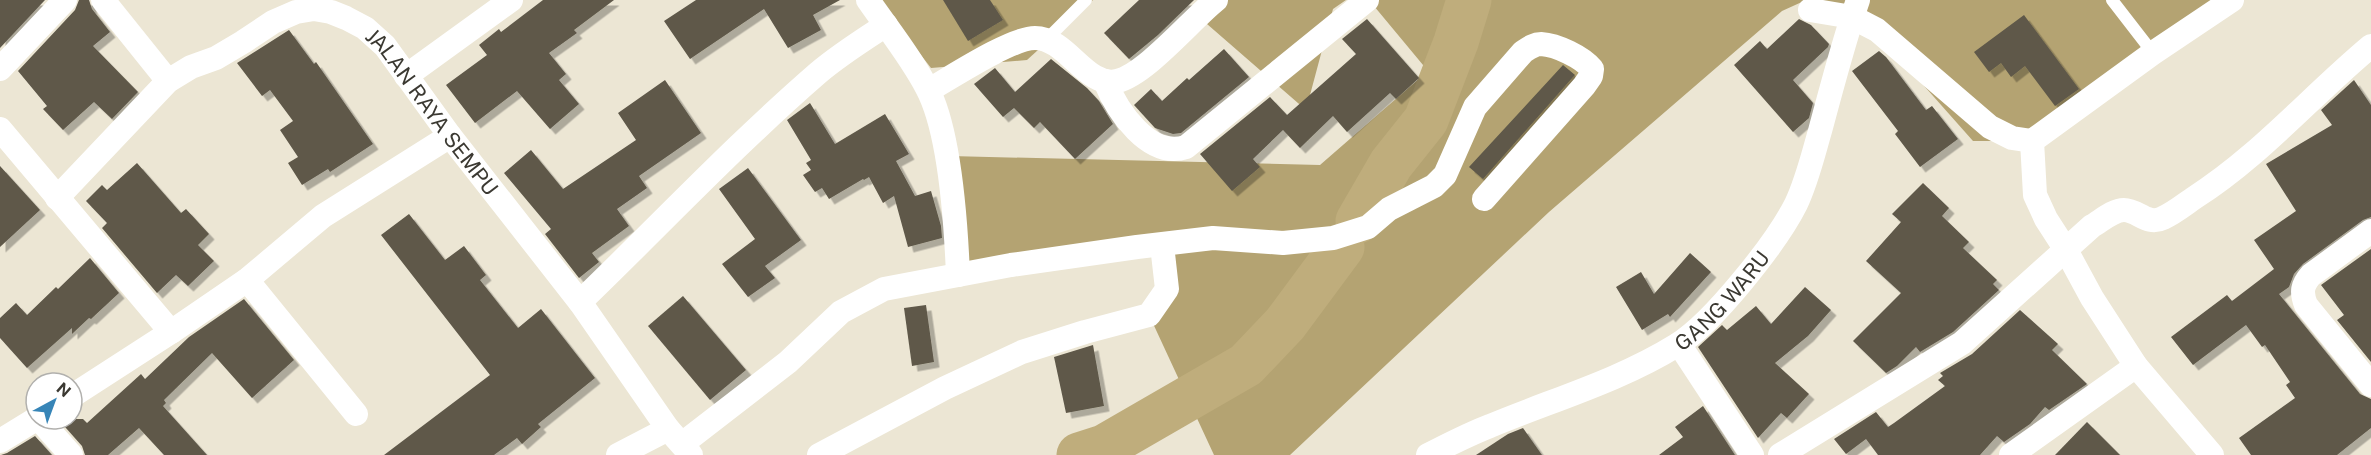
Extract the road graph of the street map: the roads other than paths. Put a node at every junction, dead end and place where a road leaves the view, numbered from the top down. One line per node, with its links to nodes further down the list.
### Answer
1 (65, 0): 16 (street)
2 (103, 0): 18 (street)
3 (511, 0): 17 (street)
4 (868, 0): 12 (street)
5 (1086, 0): 13 (lane)
6 (1216, 0): 19 (street)
7 (1366, 0): 19 (street)
8 (2112, 0): 15 (lane)
9 (2232, 0): 15 (street)
10 (1855, 9): 11 (street); 23 (street); 33 (street, GANG WARU)
11 (1810, 10)
12 (886, 25): 20 (street); 31 (street)
13 (1046, 40): 19 (street); 20 (street)
14 (2371, 46): 28 (street)
15 (2153, 53): 23 (street)
16 (0, 69)
17 (406, 76): 18 (street, JALAN RAYA SEMPU); 22 (street, JALAN RAYA SEMPU)
18 (168, 81): 24 (street, JALAN RAYA SEMPU)
19 (1105, 81)
20 (929, 90): 29 (street)
21 (0, 129): 24 (street)
22 (450, 136): 30 (street); 31 (street, JALAN RAYA SEMPU)
23 (2032, 141): 28 (street)
24 (57, 198): 32 (street)
25 (1484, 199): 27 (street)
26 (2371, 231): 35 (street)
27 (1162, 245): 29 (street); 45 (street)
28 (2066, 250): 34 (street); 48 (street)
29 (958, 275): 41 (street)
30 (247, 280): 32 (street); 37 (street)
31 (580, 302): 41 (street, JALAN RAYA SEMPU)
32 (171, 332): 36 (street)
33 (1679, 344): 46 (street, GANG WARU); 47 (street)
34 (2136, 366): 42 (street); 49 (street)
35 (2371, 385)
36 (84, 388)
37 (356, 414)
38 (24, 427): 40 (street)
39 (48, 431): 43 (street)
40 (0, 441)
41 (680, 443): 44 (street)
42 (2015, 454)
43 (71, 455)
44 (618, 455)
45 (819, 455)
46 (1428, 455)
47 (1752, 455)
48 (1780, 455)
49 (2212, 455)

